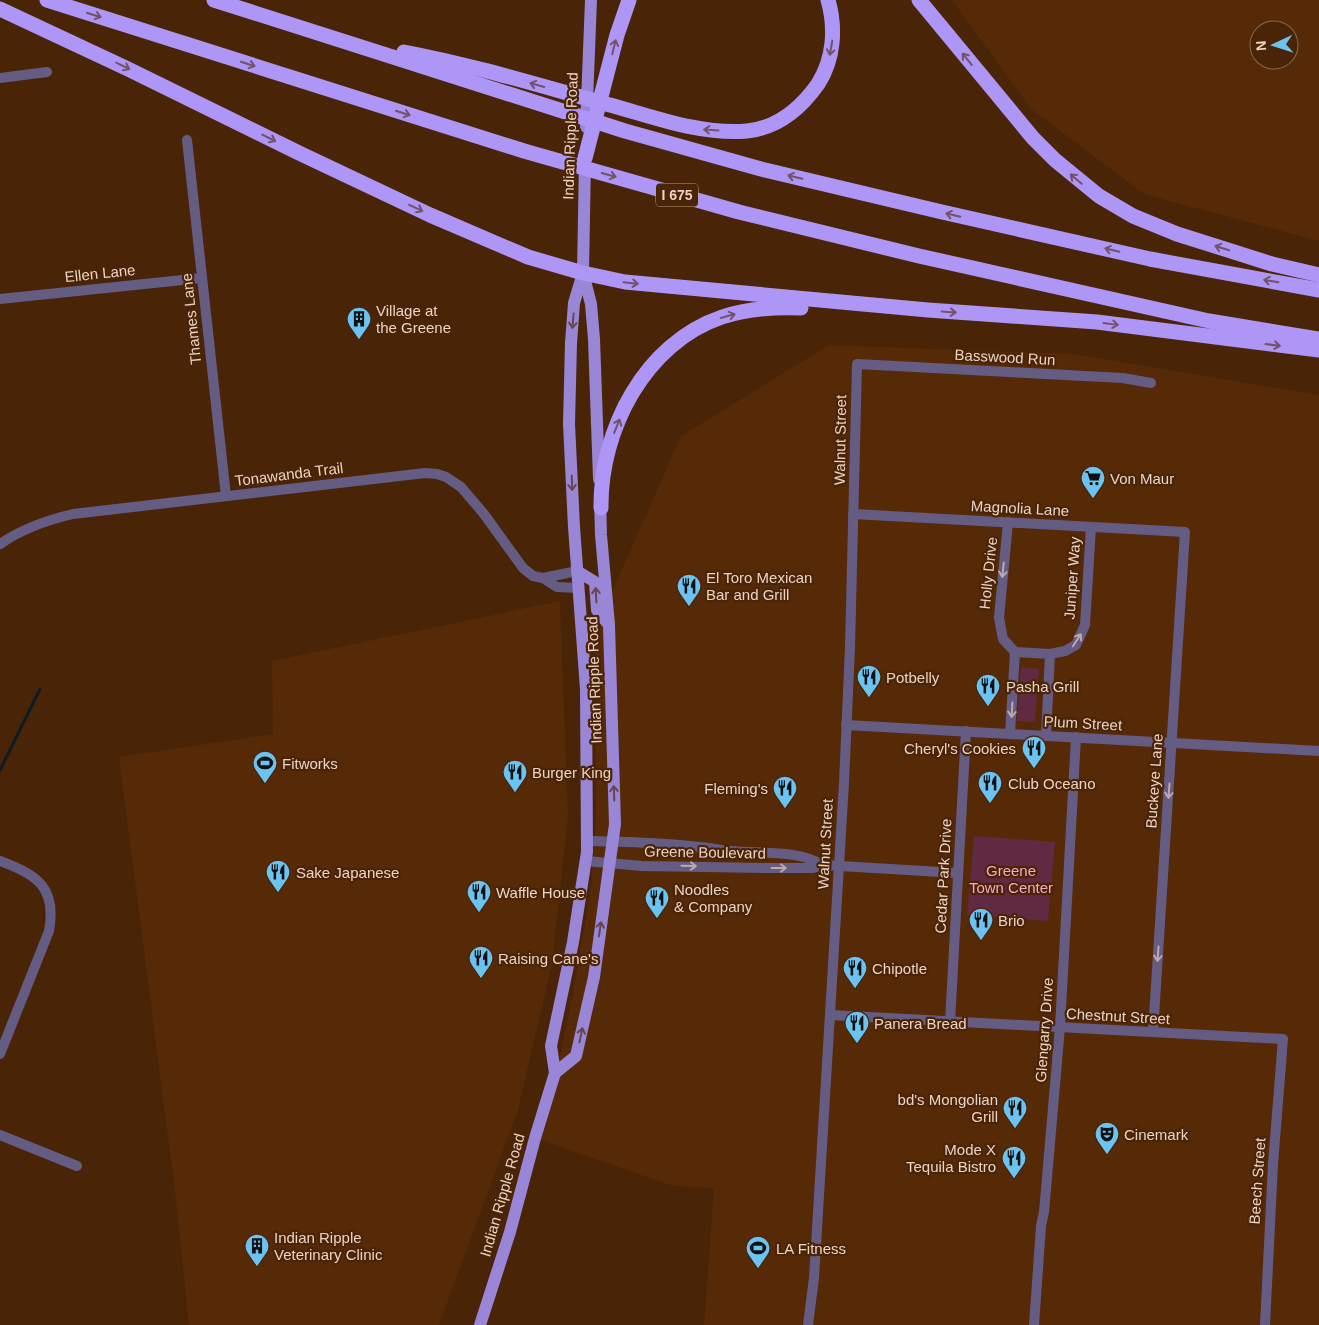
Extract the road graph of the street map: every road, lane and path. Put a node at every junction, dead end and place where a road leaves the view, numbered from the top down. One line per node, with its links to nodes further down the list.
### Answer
1 (47, 0): 19 (highway, I 675, one-way to 19)
2 (214, 0): 8 (highway)
3 (591, 0): 12 (main road, Indian Ripple Road)
4 (629, 0): 12 (highway, one-way to 4)
5 (828, 0): 8 (highway, one-way to 8)
6 (919, 0): 14 (highway, one-way to 6)
7 (0, 9): 13 (highway, one-way to 13)
8 (345, 42): 16 (highway, one-way to 8)
9 (47, 72): 10 (street)
10 (0, 78)
11 (187, 140): 15 (street, Thames Lane)
12 (585, 158): 13 (main road, Indian Ripple Road)
13 (583, 273): 18 (highway, one-way to 18); 24 (main road, Indian Ripple Road); 30 (main road, Indian Ripple Road, one-way to 30)
14 (1319, 275)
15 (202, 278): 17 (street, Ellen Lane); 23 (street, Thames Lane)
16 (1319, 290)
17 (0, 299)
18 (928, 310): 20 (highway, one-way to 20); 24 (highway, one-way to 18)
19 (1319, 339)
20 (1319, 350)
21 (857, 364): 22 (street, Basswood Run); 25 (street, Walnut Street)
22 (1151, 383)
23 (226, 496): 29 (street, Tonawanda Trail); 31 (street, Tonawanda Trail)
24 (601, 508): 33 (main road, Indian Ripple Road)
25 (853, 514): 26 (street, Magnolia Lane); 36 (street, Walnut Street)
26 (1008, 522): 27 (street, Magnolia Lane); 34 (street, Holly Drive, one-way to 34)
27 (1091, 526): 28 (street, Magnolia Lane); 35 (street, Juniper Way, one-way to 27)
28 (1185, 532): 41 (street, Buckeye Lane)
29 (0, 544)
30 (577, 571): 31 (street); 32 (main road, Indian Ripple Road); 33 (main road, one-way to 30)
31 (543, 578): 32 (street, Tonawanda Trail)
32 (578, 588): 43 (main road, Indian Ripple Road)
33 (609, 625): 44 (main road, Indian Ripple Road, one-way to 33)
34 (1015, 652): 35 (street, Juniper Way); 38 (street, one-way to 38)
35 (1050, 654): 39 (street)
36 (846, 725): 37 (street, Plum Street); 49 (street, Walnut Street)
37 (966, 731): 38 (street, Plum Street); 50 (street, Cedar Park Drive)
38 (1010, 734): 39 (street, Plum Street)
39 (1046, 736): 40 (street, Plum Street)
40 (1076, 737): 41 (street, Plum Street); 53 (street, Glengarry Drive)
41 (1172, 742): 42 (street, Plum Street); 54 (street, Buckeye Lane, one-way to 54)
42 (1319, 751)
43 (588, 841): 44 (street, Greene Boulevard); 46 (main road, Indian Ripple Road)
44 (612, 841): 47 (main road, Indian Ripple Road); 48 (street, Greene Boulevard)
45 (0, 861): 56 (street)
46 (586, 862): 47 (street, Greene Boulevard); 57 (main road, Indian Ripple Road)
47 (610, 862): 48 (street, Greene Boulevard, one-way to 48); 57 (main road, Indian Ripple Road, one-way to 47)
48 (823, 865): 49 (street, Greene Boulevard)
49 (840, 866): 50 (street, Greene Boulevard); 51 (street, Walnut Street)
50 (958, 874): 52 (street, Cedar Park Drive)
51 (830, 1015): 52 (street, Chestnut Street); 61 (street, Walnut Street)
52 (950, 1022): 53 (street, Chestnut Street)
53 (1060, 1028): 54 (street, Chestnut Street); 62 (street, Glengarry Drive)
54 (1153, 1032): 55 (street, Chestnut Street)
55 (1283, 1039): 63 (street, Beech Street)
56 (0, 1054)
57 (556, 1073): 60 (main road, Indian Ripple Road)
58 (0, 1135): 59 (street)
59 (77, 1166)
60 (480, 1325)
61 (808, 1325)
62 (1034, 1325)
63 (1265, 1325)

